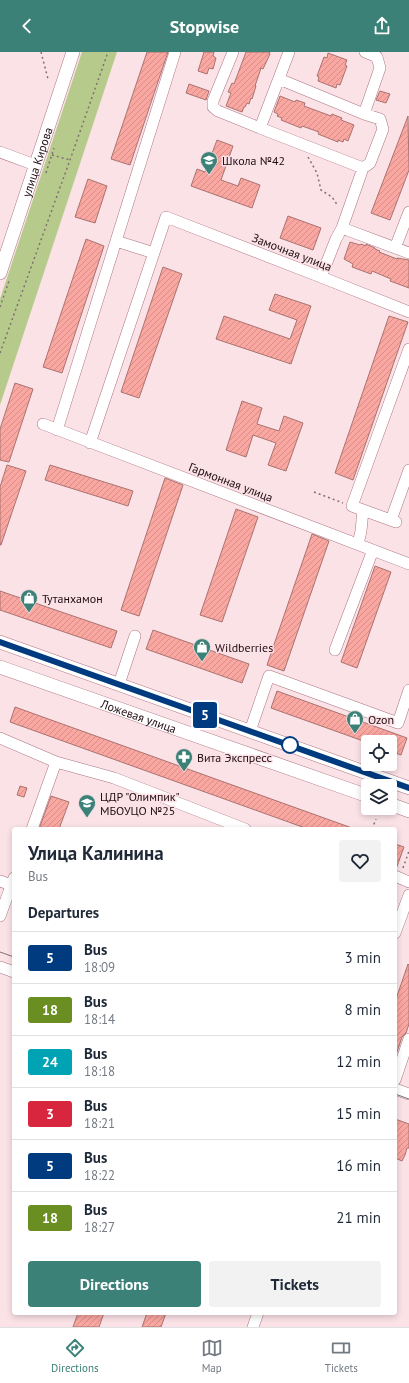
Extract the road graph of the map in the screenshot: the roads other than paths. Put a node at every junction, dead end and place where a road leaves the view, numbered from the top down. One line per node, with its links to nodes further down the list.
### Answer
1 (73, 52): 10 (main road, улица Кирова)
2 (175, 52): 14 (street)
3 (233, 52): 8 (street)
4 (289, 52): 6 (street)
5 (365, 52): 7 (street)
6 (279, 79): 7 (street); 8 (street)
7 (364, 114): 11 (street)
8 (260, 128): 11 (street)
9 (0, 152): 10 (street)
10 (36, 165): 18 (main road, улица Кирова)
11 (363, 168): 13 (street)
12 (409, 212): 15 (street)
13 (342, 226): 15 (street); 19 (street)
14 (116, 241): 16 (street); 23 (street)
15 (395, 248): 17 (street)
16 (154, 253): 19 (street, Замочная улица); 24 (street)
17 (409, 253)
18 (0, 273)
19 (321, 276): 20 (street, Замочная улица)
20 (409, 312)
21 (409, 349): 26 (street)
22 (44, 424): 23 (street, Гармонная улица)
23 (57, 430): 24 (street, Гармонная улица)
24 (90, 443): 27 (street, Гармонная улица)
25 (409, 470): 26 (street)
26 (363, 510): 27 (street)
27 (358, 544): 28 (street, Гармонная улица)
28 (372, 550): 29 (street, Гармонная улица); 32 (street)
29 (409, 564)
30 (135, 636): 34 (street)
31 (0, 642): 34 (main road, Ложевая улица)
32 (335, 650)
33 (0, 667): 40 (main road, Ложевая улица)
34 (119, 684): 36 (main road, Ложевая улица)
35 (409, 690): 36 (street)
36 (250, 731): 39 (main road, Ложевая улица)
37 (0, 738): 38 (street)
38 (56, 762): 43 (street); 44 (street)
39 (409, 788)
40 (361, 794)
41 (397, 807): 42 (main road)
42 (409, 811)
43 (33, 827)
44 (240, 827)
45 (397, 877): 48 (street)
46 (0, 881): 47 (street)
47 (12, 882)
48 (409, 882)
49 (12, 885): 51 (street)
50 (409, 895): 52 (street)
51 (0, 916)
52 (397, 928)
53 (0, 967): 54 (street)
54 (12, 971)
55 (409, 1039): 56 (street)
56 (406, 1057): 57 (street)
57 (397, 1076)
58 (397, 1090): 59 (street)
59 (409, 1094)
60 (257, 1315): 61 (street)
61 (253, 1327)

